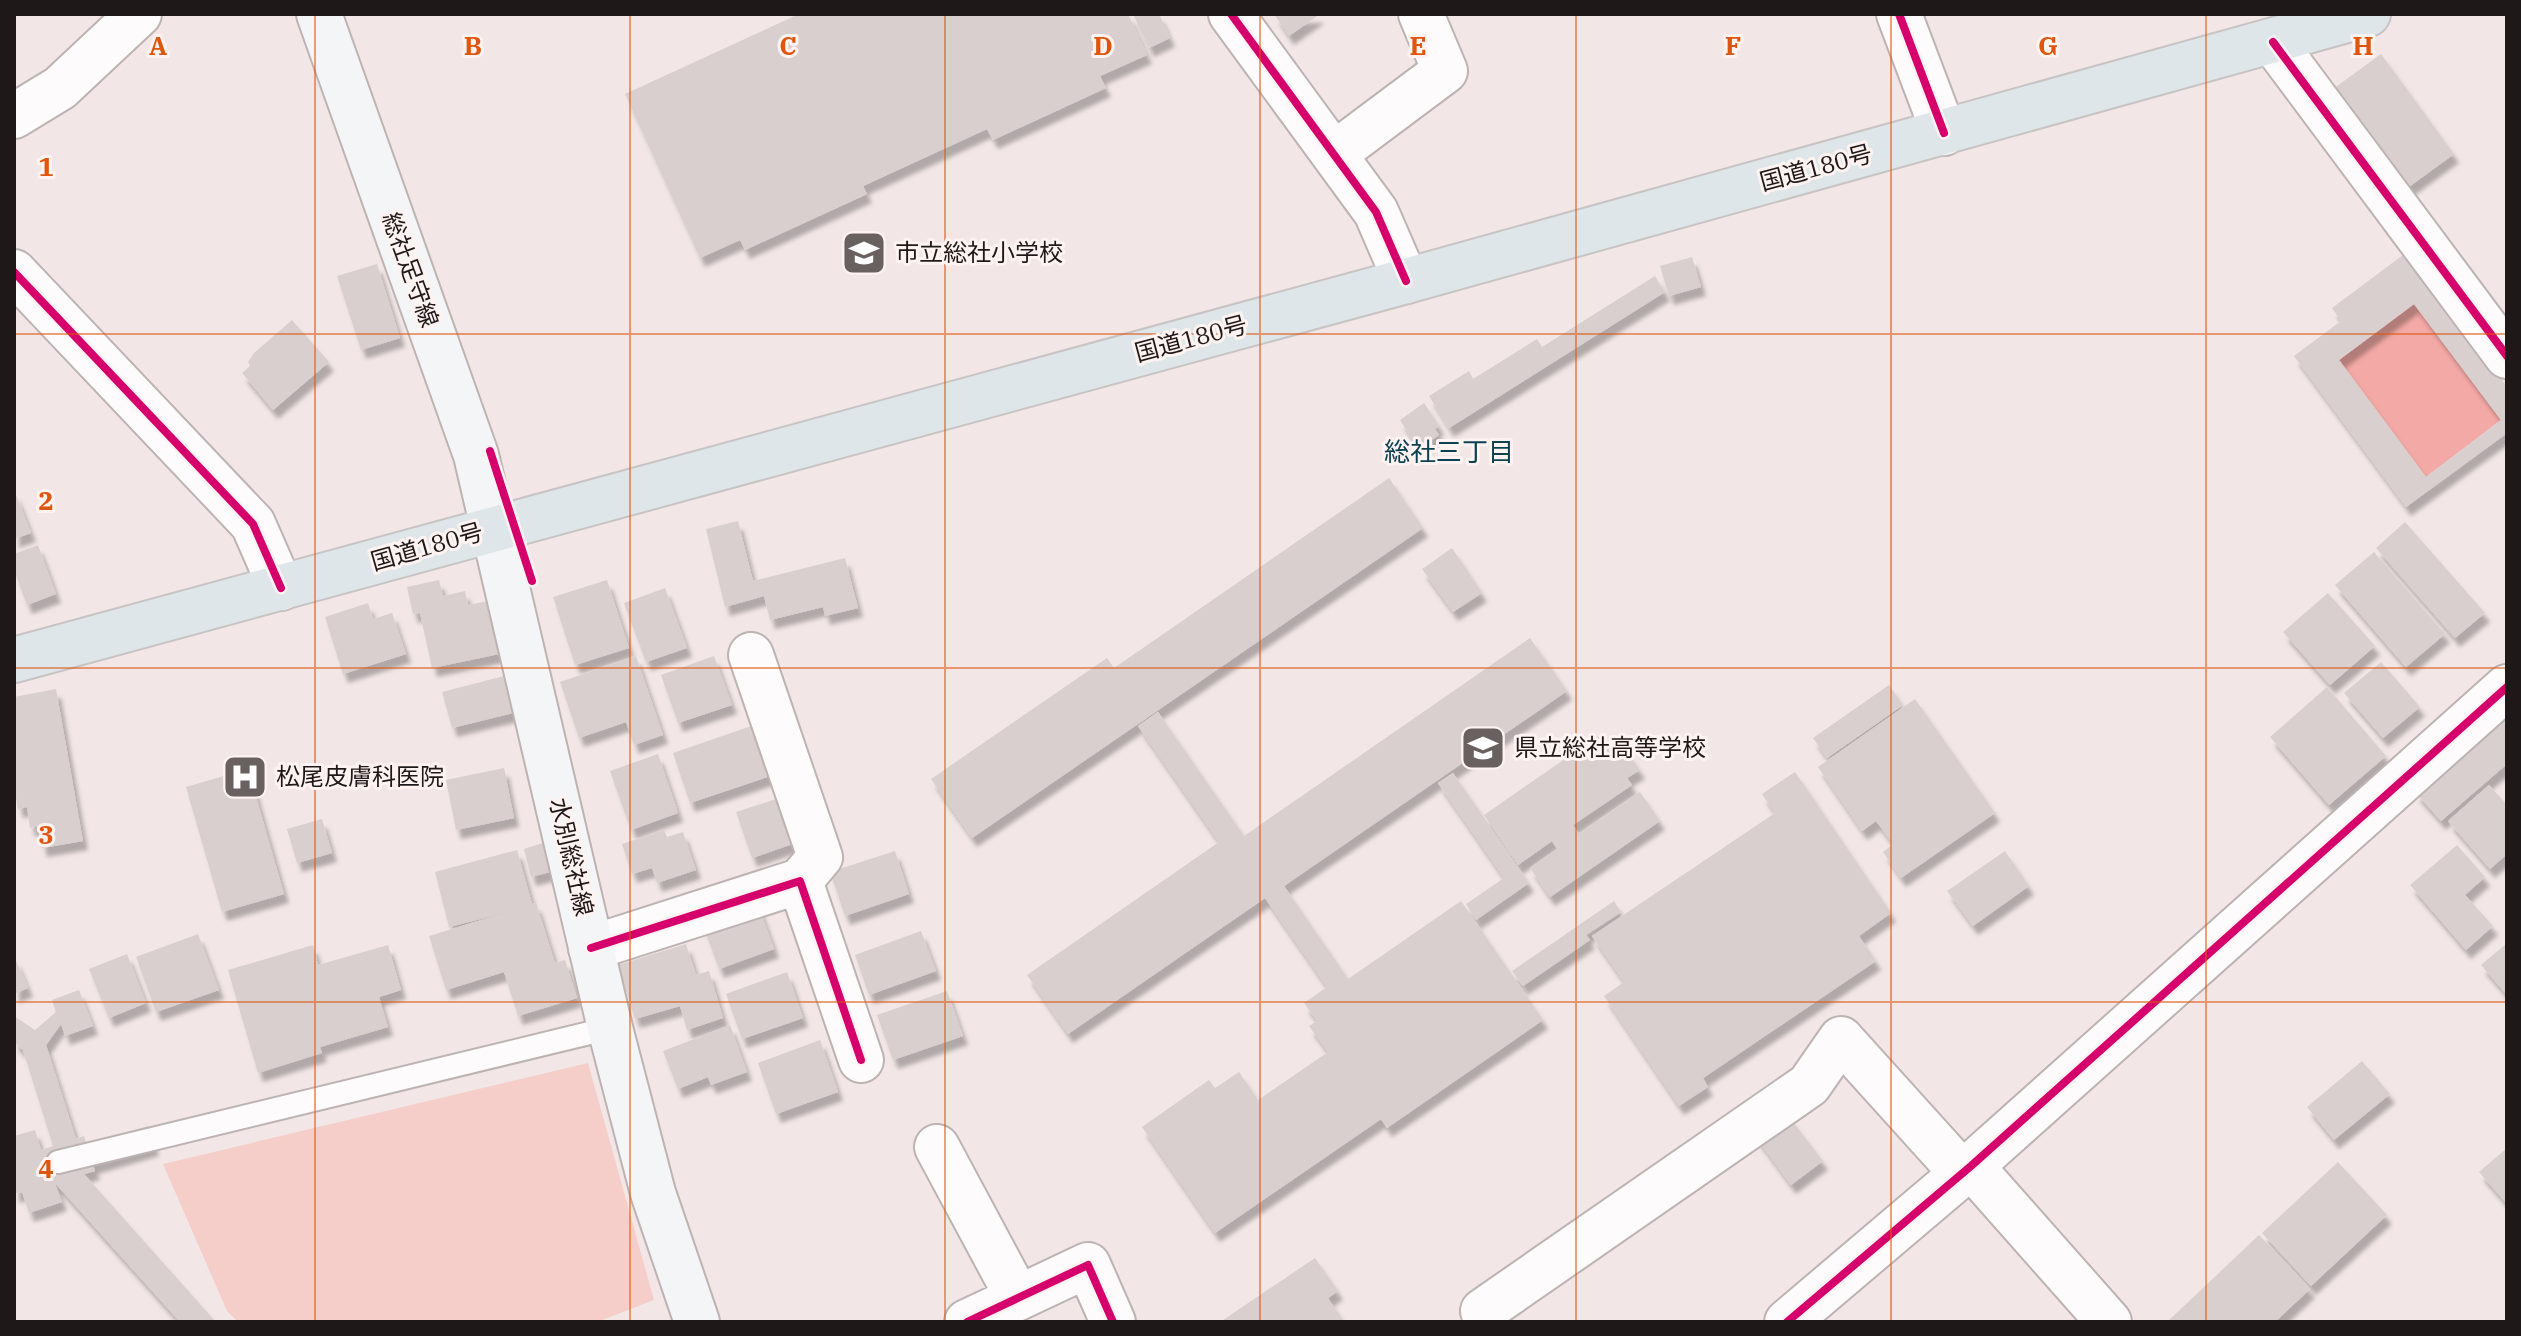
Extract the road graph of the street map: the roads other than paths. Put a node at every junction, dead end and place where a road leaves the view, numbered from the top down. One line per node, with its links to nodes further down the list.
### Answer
1 (139, 14): 8 (street)
2 (319, 14): 14 (main road, 総社足守線)
3 (1231, 14): 10 (street)
4 (1421, 14): 10 (street)
5 (1899, 14): 9 (street)
6 (2368, 14): 7 (highway, 国道180号)
7 (2264, 33): 9 (highway, 国道180号); 13 (street)
8 (14, 116)
9 (1944, 133): 12 (highway, 国道180号)
10 (1334, 154): 12 (street)
11 (14, 272): 15 (street)
12 (1406, 281): 14 (highway, 国道180号)
13 (2507, 356)
14 (496, 528): 15 (highway, 国道180号); 20 (main road, 水別総社線)
15 (281, 588): 17 (highway, 国道180号)
16 (751, 655): 19 (street)
17 (14, 660)
18 (2507, 687): 25 (street)
19 (800, 881): 20 (street); 22 (street)
20 (591, 948): 21 (main road, 水別総社線)
21 (610, 1028): 24 (lane); 28 (main road, 水別総社線)
22 (861, 1060)
23 (937, 1147): 26 (street)
24 (58, 1162)
25 (1966, 1169): 27 (street); 31 (street); 32 (street)
26 (1018, 1298): 29 (street); 30 (street)
27 (1480, 1318)
28 (697, 1322)
29 (967, 1322)
30 (1113, 1322)
31 (1787, 1322)
32 (2109, 1322)

